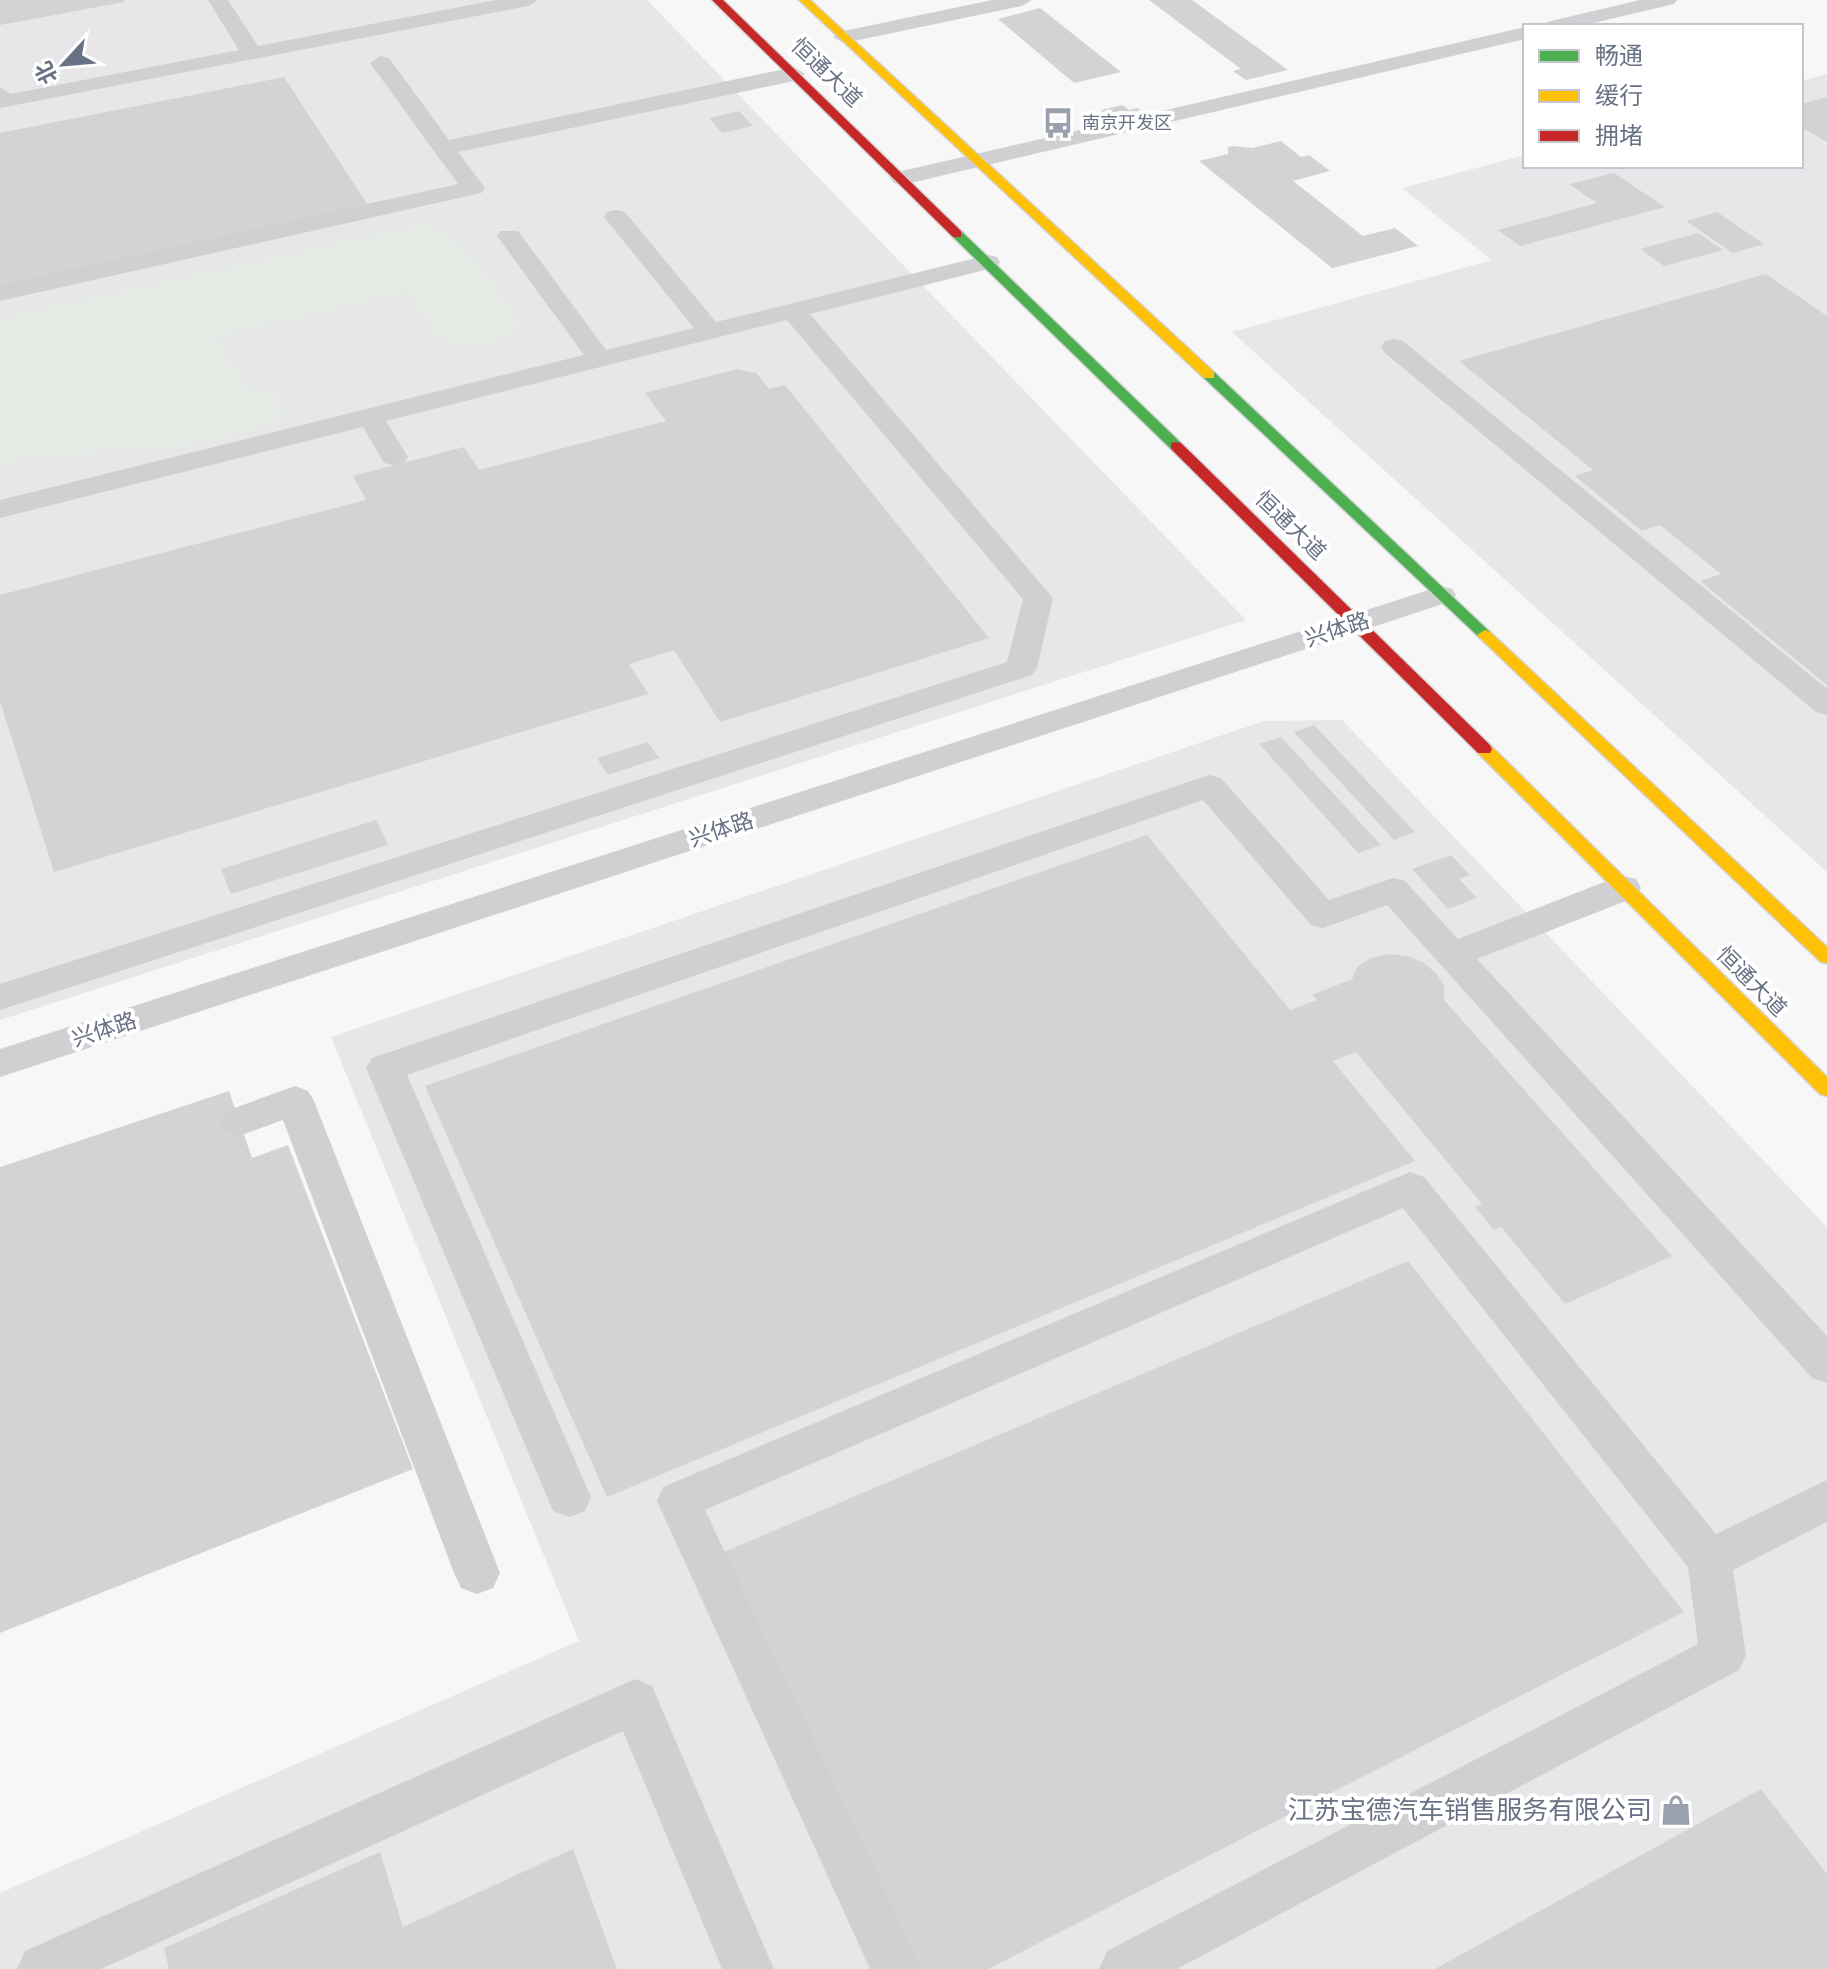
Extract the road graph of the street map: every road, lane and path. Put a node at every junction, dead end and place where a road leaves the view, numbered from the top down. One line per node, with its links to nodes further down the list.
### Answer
1 (218, 0): 11 (lane)
2 (528, 0): 11 (lane)
3 (717, 0): 13 (main road, 恒通大道)
4 (804, 0): 9 (main road, 恒通大道)
5 (932, 0): 9 (lane)
6 (1022, 0): 9 (lane)
7 (1667, 0): 8 (lane)
8 (1563, 24)
9 (836, 30): 16 (main road, 恒通大道)
10 (1523, 33): 16 (lane)
11 (252, 54): 14 (lane)
12 (381, 63): 15 (lane)
13 (794, 74): 15 (lane); 17 (main road, 恒通大道)
14 (0, 94)
15 (444, 148): 21 (lane)
16 (977, 161): 17 (lane); 29 (main road, 恒通大道)
17 (902, 178): 20 (main road, 恒通大道)
18 (616, 217): 23 (lane)
19 (509, 236): 25 (lane)
20 (988, 262): 22 (lane); 30 (main road, 恒通大道)
21 (0, 293)
22 (793, 311): 23 (lane); 35 (lane)
23 (710, 331): 25 (lane)
24 (1394, 347): 31 (lane)
25 (600, 359): 26 (lane)
26 (370, 416): 27 (lane); 28 (lane)
27 (394, 457)
28 (0, 509)
29 (1441, 595): 30 (lane, 兴体路); 34 (main road, 恒通大道)
30 (1357, 623): 32 (main road, 恒通大道); 36 (lane, 兴体路)
31 (1827, 705)
32 (1624, 888): 33 (lane); 37 (main road, 恒通大道)
33 (1452, 955): 39 (lane); 40 (lane)
34 (1827, 957)
35 (0, 997)
36 (0, 1063)
37 (1827, 1089)
38 (239, 1121): 43 (lane)
39 (1827, 1365)
40 (569, 1497)
41 (1827, 1500): 42 (lane)
42 (1709, 1560): 46 (lane); 47 (lane)
43 (477, 1573)
44 (43, 1969): 45 (lane)
45 (748, 1969)
46 (896, 1969)
47 (1125, 1969)

